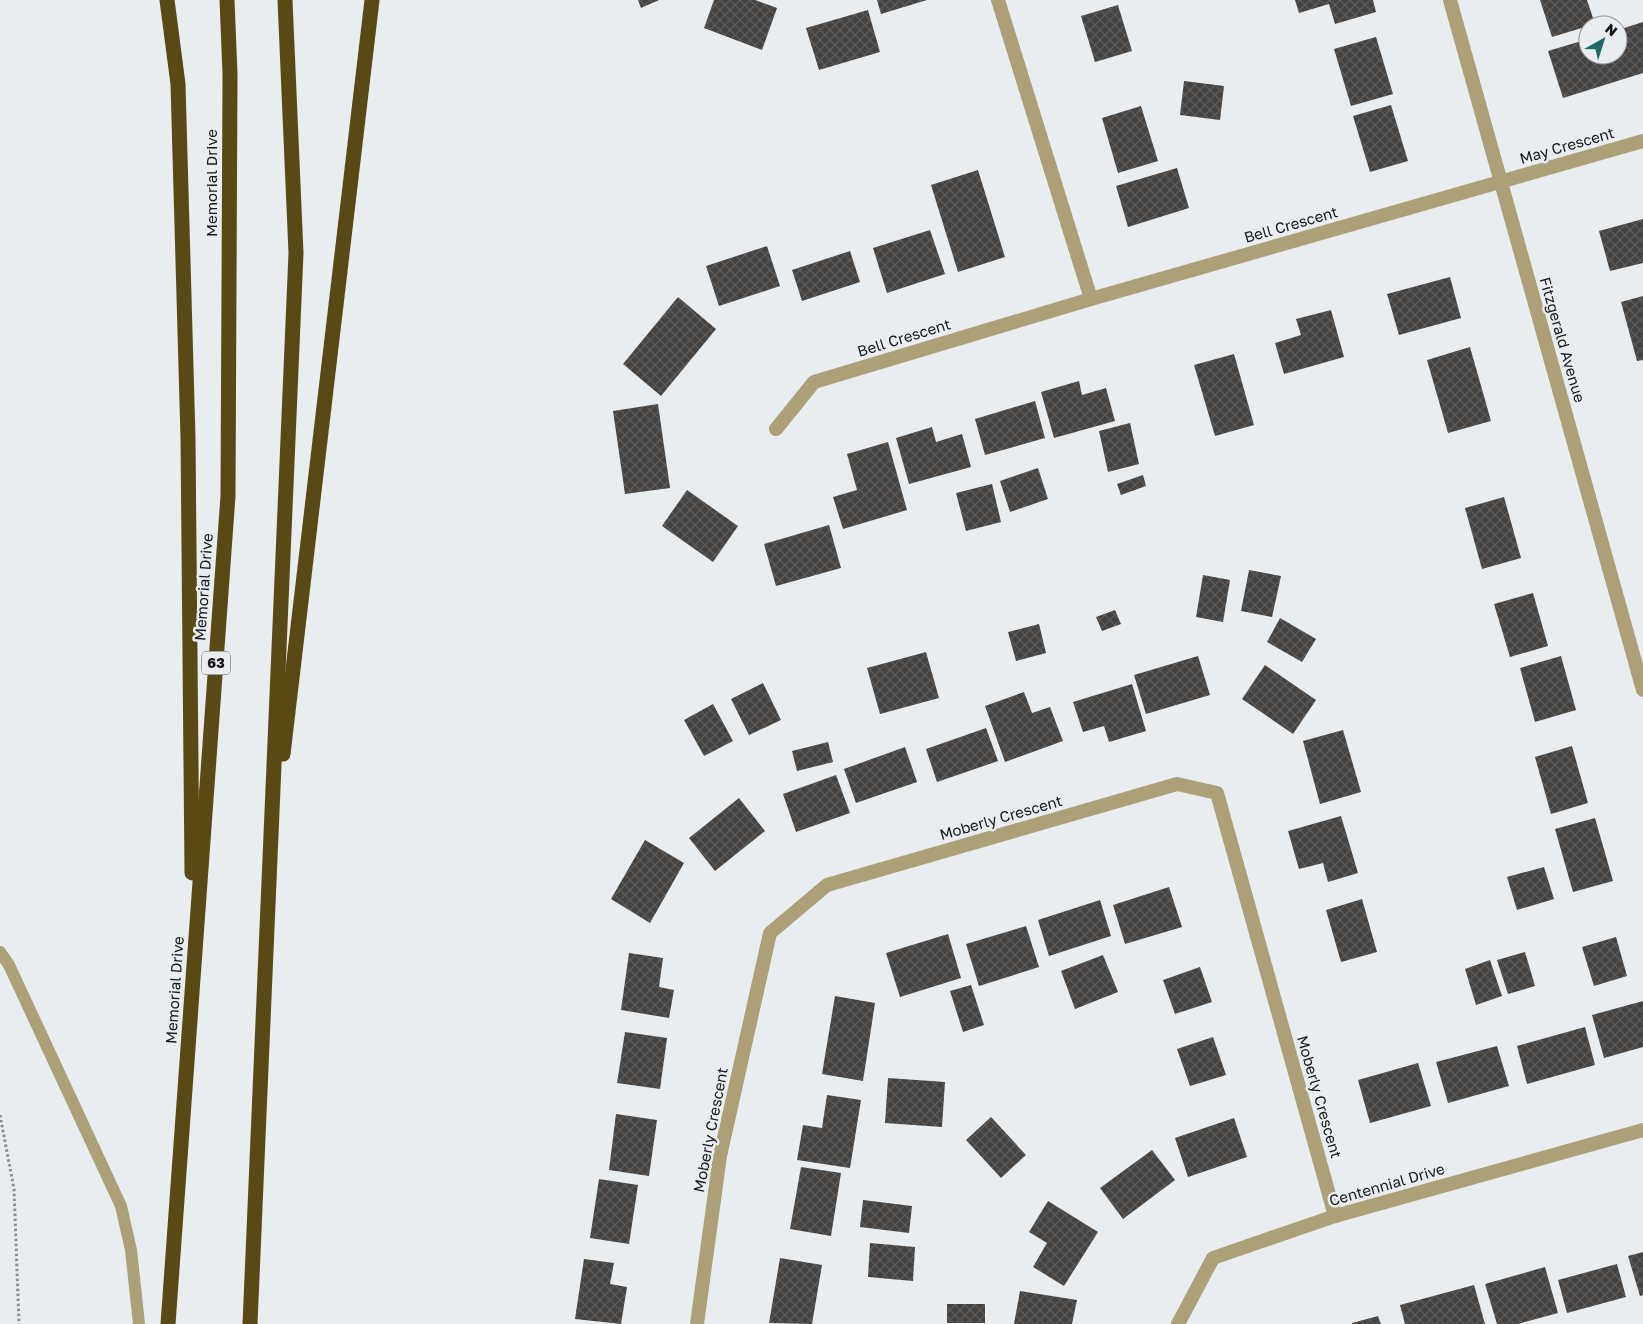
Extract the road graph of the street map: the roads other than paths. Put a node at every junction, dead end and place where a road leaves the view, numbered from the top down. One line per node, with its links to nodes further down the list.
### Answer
1 (167, 0): 14 (highway)
2 (227, 0): 14 (highway, Memorial Drive / 63)
3 (285, 0): 12 (highway)
4 (372, 0): 12 (highway)
5 (998, 0): 9 (street)
6 (1450, 0): 8 (street, Fitzgerald Avenue)
7 (1643, 141): 8 (street, May Crescent)
8 (1501, 182): 9 (street, Bell Crescent); 11 (street, Fitzgerald Avenue)
9 (1091, 299): 10 (street, Bell Crescent)
10 (776, 429)
11 (1642, 683)
12 (269, 875): 19 (highway)
13 (0, 952): 17 (lane)
14 (193, 980): 18 (highway, Memorial Drive / 63)
15 (1643, 1130): 16 (street, Centennial Drive)
16 (1335, 1216): 20 (street, Moberly Crescent); 21 (street, Centennial Drive)
17 (139, 1324)
18 (168, 1324)
19 (250, 1324)
20 (697, 1324)
21 (1178, 1324)

